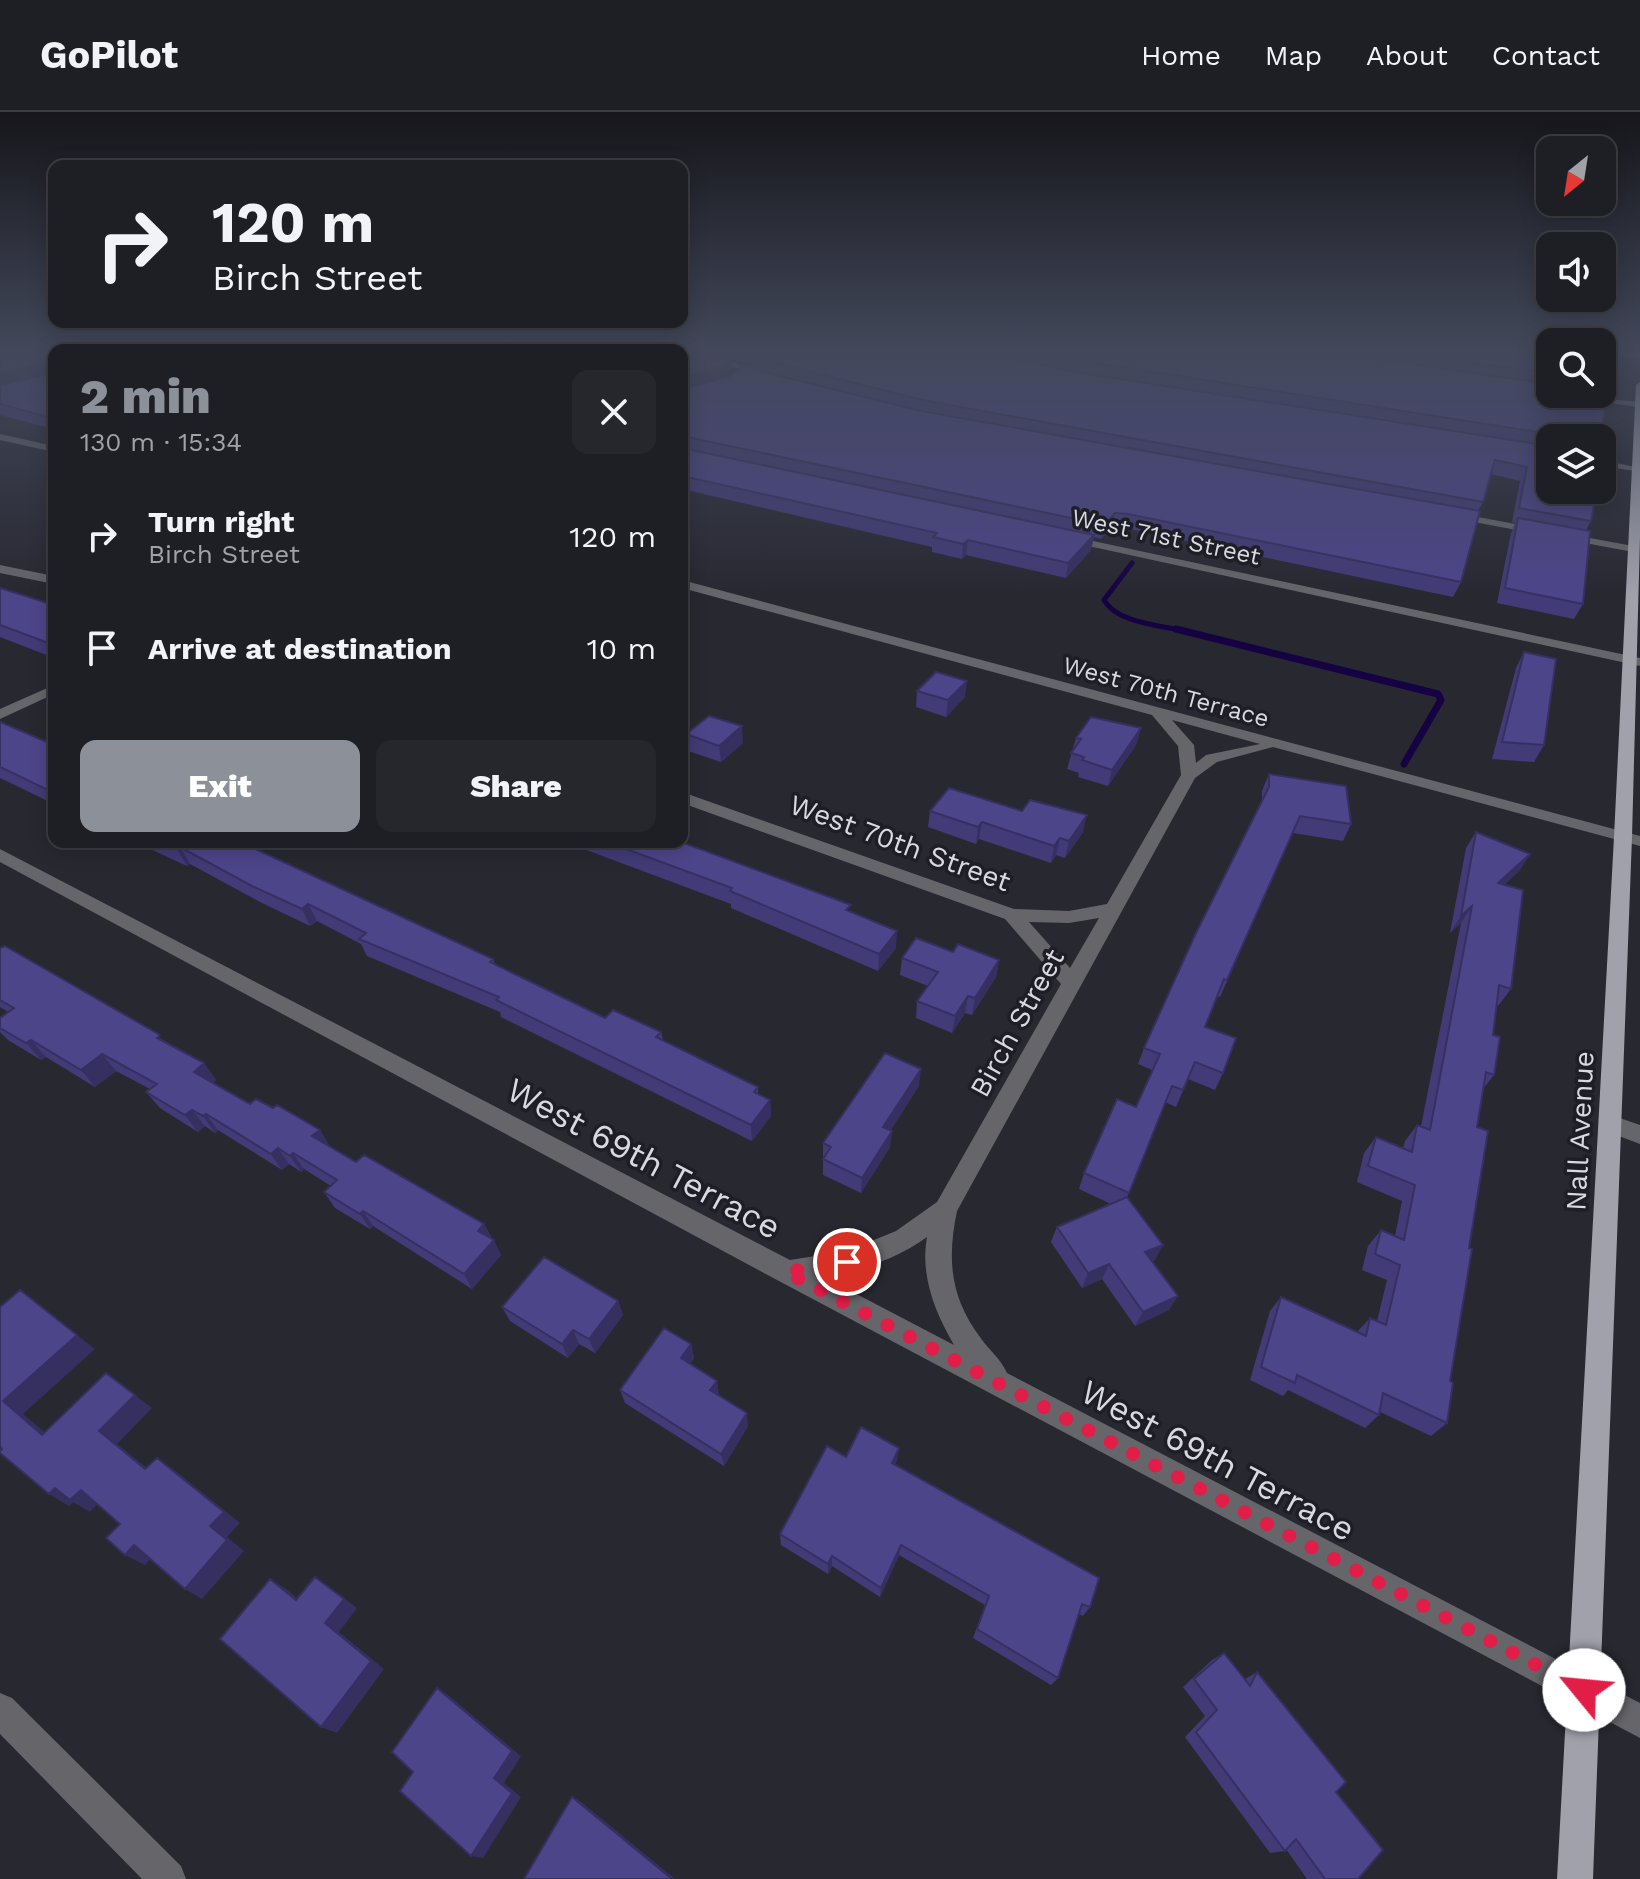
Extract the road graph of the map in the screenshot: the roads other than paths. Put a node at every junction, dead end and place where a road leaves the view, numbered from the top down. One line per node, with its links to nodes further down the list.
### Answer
1 (0, 437): 2 (street)
2 (48, 447)
3 (1638, 449): 5 (main road, Nall Avenue)
4 (1616, 465): 5 (street)
5 (1635, 468): 8 (main road, Nall Avenue)
6 (1438, 513): 8 (street)
7 (1057, 536): 12 (street, West 71st Street)
8 (1633, 549): 12 (main road, Nall Avenue)
9 (0, 569): 10 (street)
10 (48, 579)
11 (688, 586): 14 (street, West 70th Terrace)
12 (1635, 660): 19 (main road, Nall Avenue)
13 (48, 692): 15 (street)
14 (1159, 714): 16 (street, West 70th Terrace); 17 (street)
15 (0, 715)
16 (1282, 746): 17 (street); 19 (street, West 70th Terrace)
17 (1189, 775): 21 (street, Birch Street)
18 (688, 799): 22 (street, West 70th Street)
19 (1632, 839): 24 (main road, Nall Avenue)
20 (0, 855): 27 (street, West 69th Terrace)
21 (1114, 909): 22 (street); 23 (street, Birch Street)
22 (1012, 915): 23 (street, West 70th Street)
23 (1072, 983): 26 (street, Birch Street)
24 (1611, 1124): 25 (street); 29 (main road, Nall Avenue)
25 (1640, 1135)
26 (945, 1209): 27 (street, Birch Street); 28 (street)
27 (786, 1272): 28 (street, West 69th Terrace)
28 (1006, 1387): 29 (street, West 69th Terrace)
29 (1584, 1690): 31 (street, West 69th Terrace); 33 (main road, Nall Avenue)
30 (0, 1710): 32 (street)
31 (1640, 1721)
32 (168, 1879)
33 (1575, 1879)

